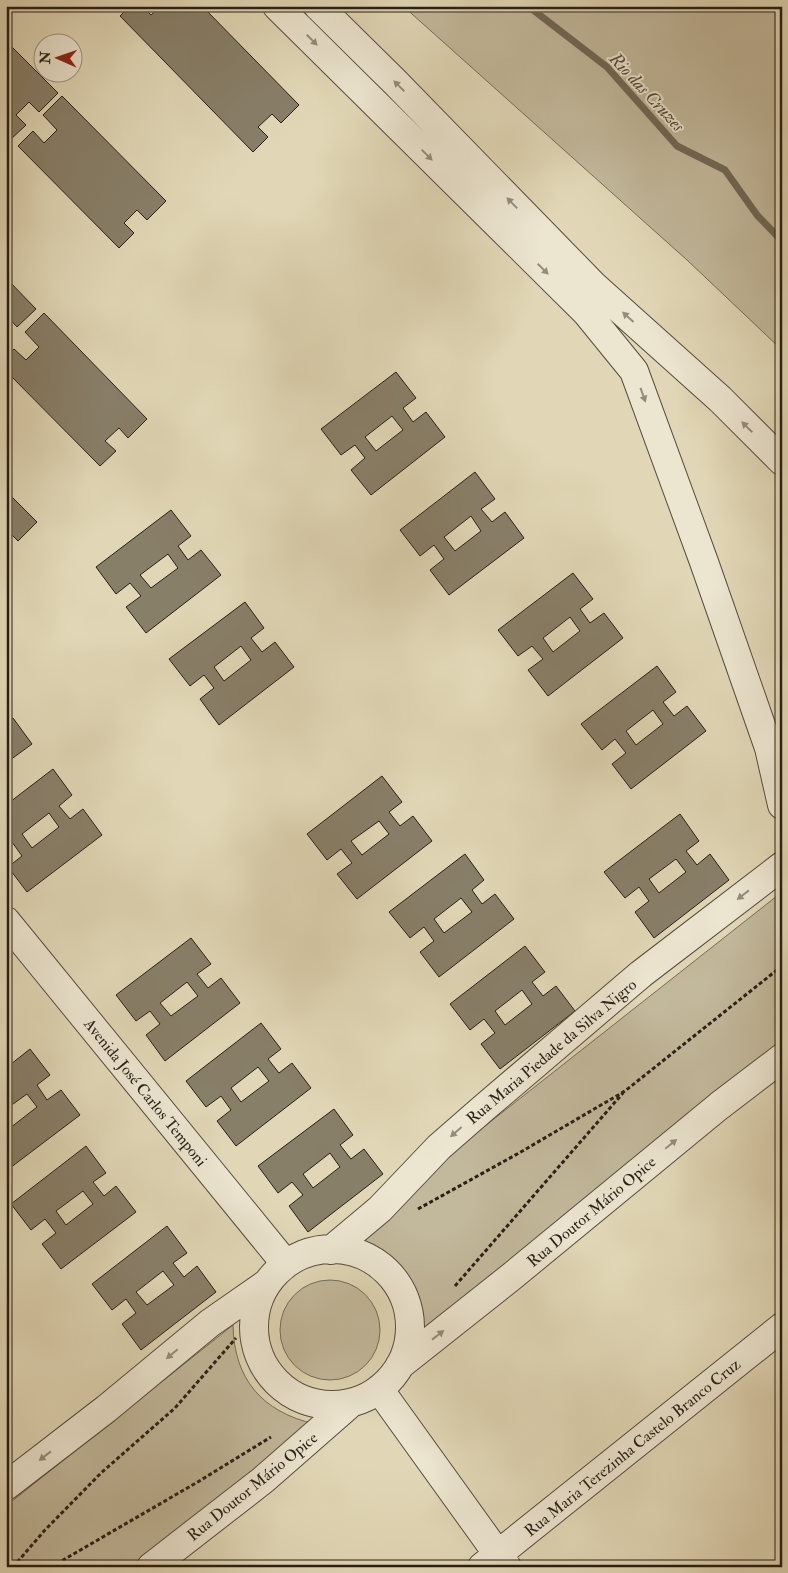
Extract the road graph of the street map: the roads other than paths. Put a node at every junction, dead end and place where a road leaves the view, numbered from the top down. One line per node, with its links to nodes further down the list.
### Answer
1 (277, 6): 4 (street, one-way to 4)
2 (318, 6): 3 (street, one-way to 2)
3 (782, 461)
4 (782, 806)
5 (782, 866): 9 (street, Rua Maria Piedade da Silva Nigro, one-way to 9)
6 (6, 921): 7 (street, Avenida José Carlos Temponi)
7 (14, 949): 10 (street, Avenida José Carlos Temponi)
8 (782, 1058): 13 (street, Rua Doutor Mário Opice, one-way to 8)
9 (332, 1250): 10 (street); 13 (street)
10 (285, 1263): 11 (street)
11 (266, 1284): 15 (street); 16 (street, one-way to 16)
12 (782, 1327): 17 (street, Rua Maria Terezinha Castelo Branco Cruz)
13 (400, 1365): 14 (street)
14 (379, 1389): 15 (street); 17 (street)
15 (351, 1403): 18 (street, Rua Doutor Mário Opice)
16 (6, 1486)
17 (495, 1563)
18 (151, 1567)

